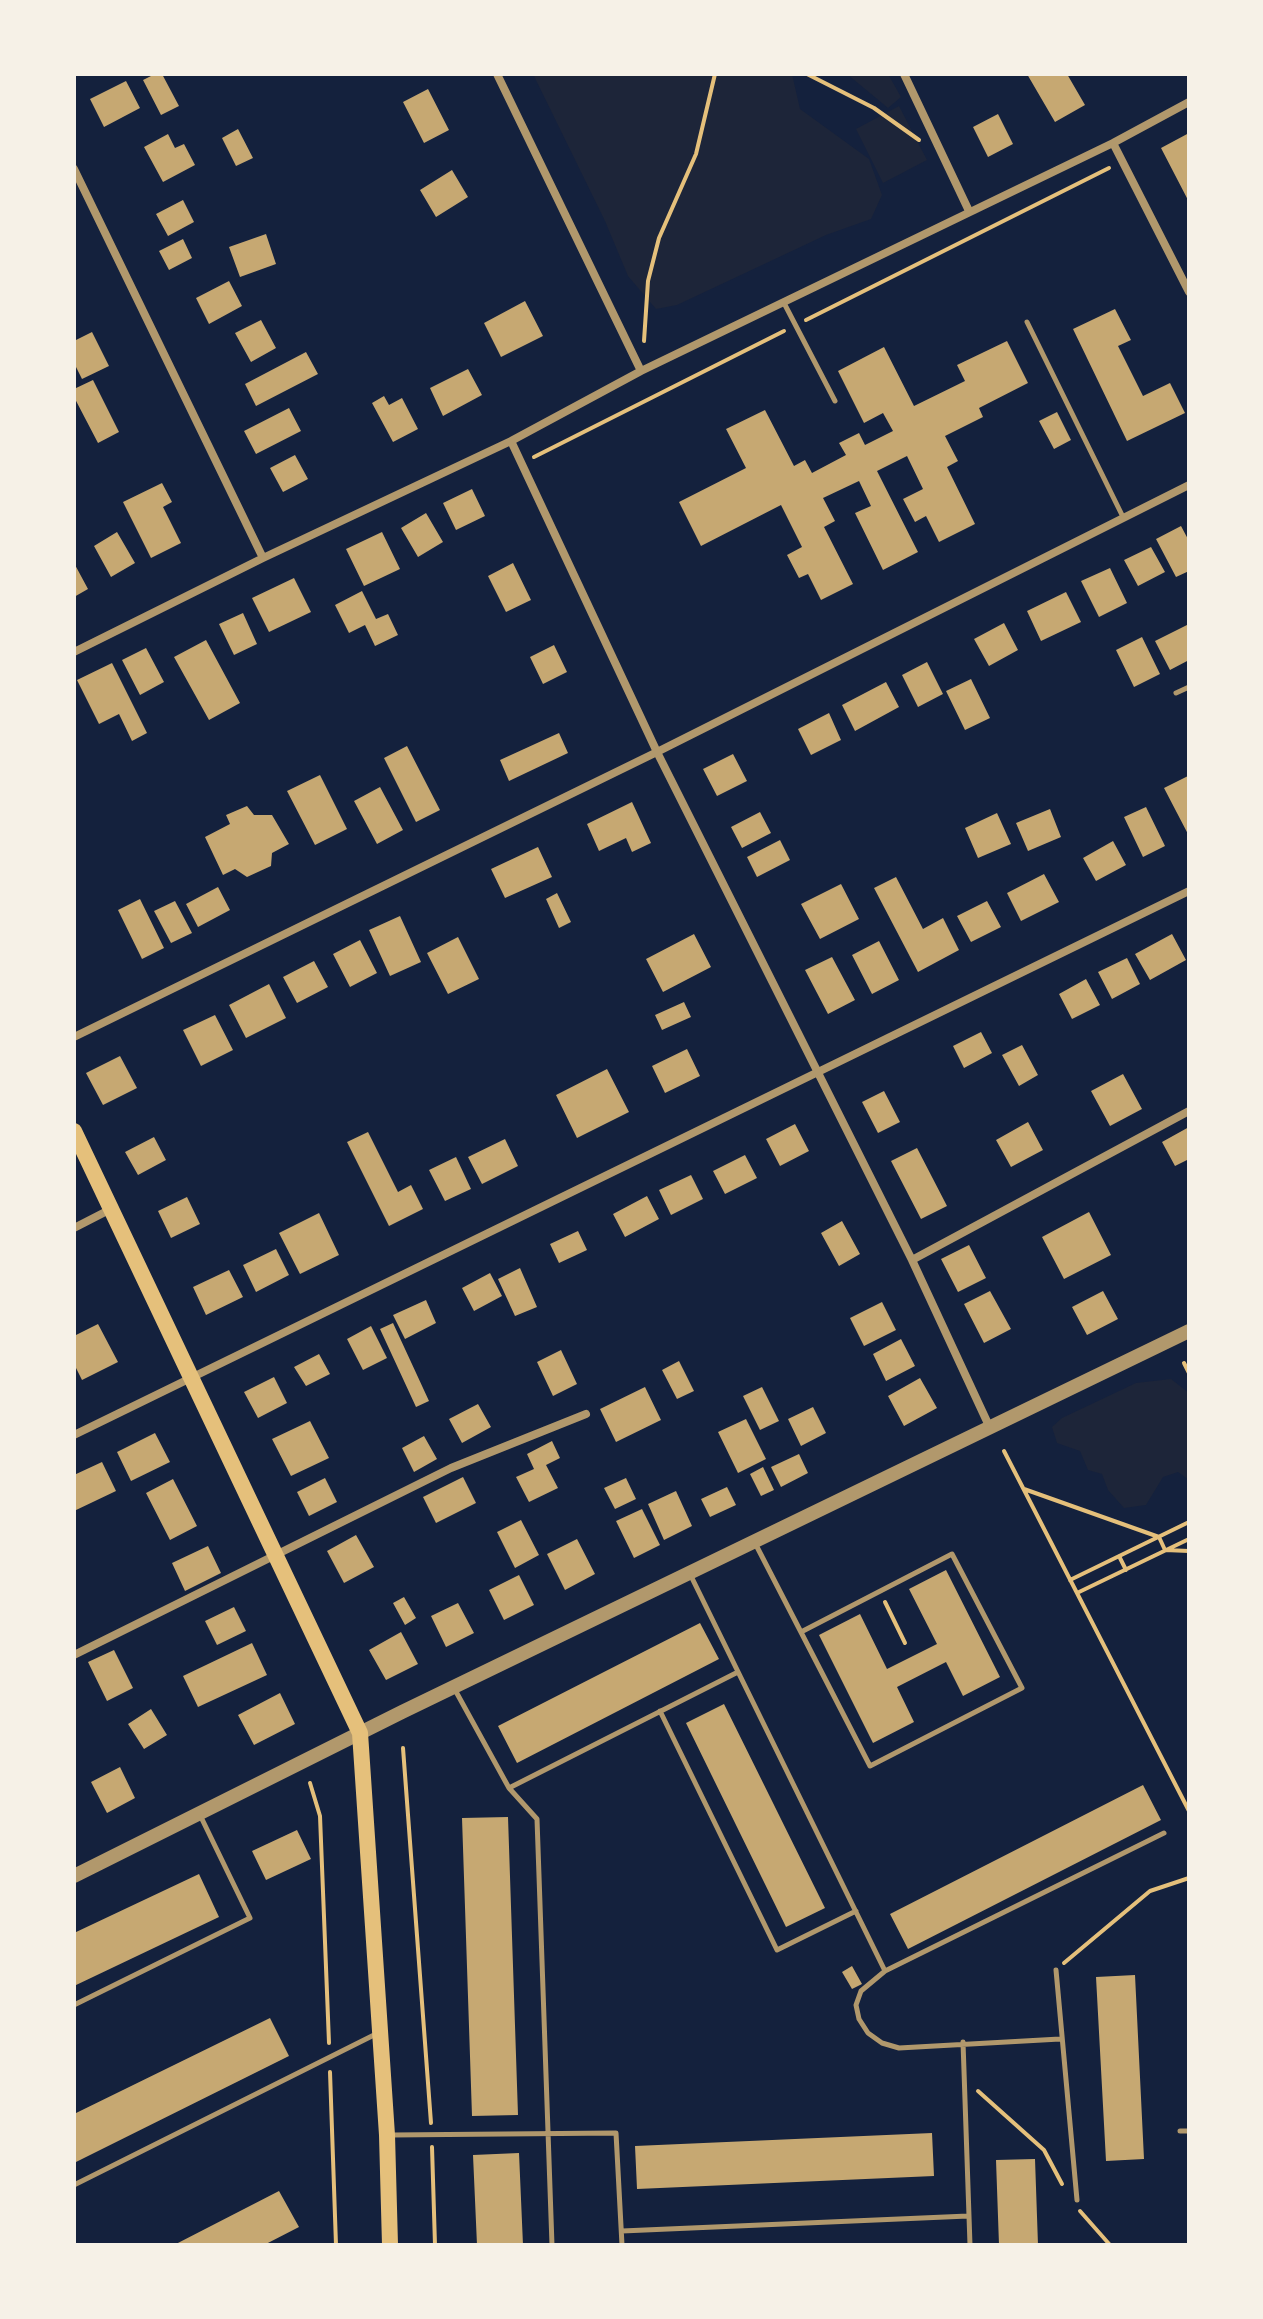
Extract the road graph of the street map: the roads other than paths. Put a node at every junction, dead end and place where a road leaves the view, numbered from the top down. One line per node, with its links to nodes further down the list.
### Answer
1 (497, 74): 10 (street)
2 (904, 74): 6 (street)
3 (1189, 102): 4 (street)
4 (1113, 143): 6 (street); 7 (street)
5 (74, 169): 15 (street)
6 (969, 211): 8 (street)
7 (1189, 292)
8 (784, 303): 10 (street); 11 (lane)
9 (1027, 322): 14 (lane)
10 (641, 371): 12 (street)
11 (835, 401)
12 (511, 441): 15 (street); 19 (street)
13 (1189, 485): 14 (street)
14 (1123, 518): 19 (street)
15 (263, 558): 16 (street)
16 (75, 648)
17 (1189, 687): 18 (lane)
18 (1176, 693)
19 (657, 752): 21 (street); 22 (street)
20 (1189, 891): 22 (street)
21 (74, 1037)
22 (818, 1071): 27 (street); 29 (street)
23 (1189, 1111): 27 (street)
24 (74, 1131): 25 (main road)
25 (111, 1208): 26 (street); 29 (main road)
26 (74, 1228)
27 (912, 1260): 31 (street)
28 (1189, 1331): 31 (street)
29 (191, 1375): 32 (street); 34 (main road)
30 (586, 1414): 34 (street)
31 (990, 1428): 33 (street)
32 (74, 1435)
33 (754, 1541): 35 (street); 36 (lane)
34 (275, 1554): 37 (street); 41 (main road)
35 (690, 1574): 38 (lane); 39 (street)
36 (801, 1632): 36 (lane)
37 (74, 1655)
38 (738, 1672): 40 (lane); 46 (lane)
39 (454, 1688): 41 (street); 42 (lane)
40 (660, 1711): 42 (lane); 46 (lane)
41 (360, 1733): 43 (street); 50 (main road)
42 (509, 1788): 55 (lane)
43 (199, 1814): 45 (street); 49 (lane)
44 (1164, 1833): 48 (lane)
45 (74, 1876)
46 (856, 1911): 48 (lane)
47 (1056, 1970): 51 (lane)
48 (885, 1971): 52 (lane)
49 (74, 2005)
50 (379, 2033): 56 (main road); 57 (lane)
51 (1060, 2039): 52 (lane); 58 (lane)
52 (963, 2042): 59 (lane)
53 (1180, 2131): 54 (lane)
54 (1189, 2131)
55 (548, 2133): 56 (lane); 60 (lane); 62 (lane)
56 (387, 2135): 61 (main road)
57 (74, 2185)
58 (1077, 2200)
59 (968, 2216): 60 (lane); 64 (lane)
60 (622, 2231): 63 (lane)
61 (390, 2245)
62 (552, 2245)
63 (622, 2245)
64 (970, 2245)

